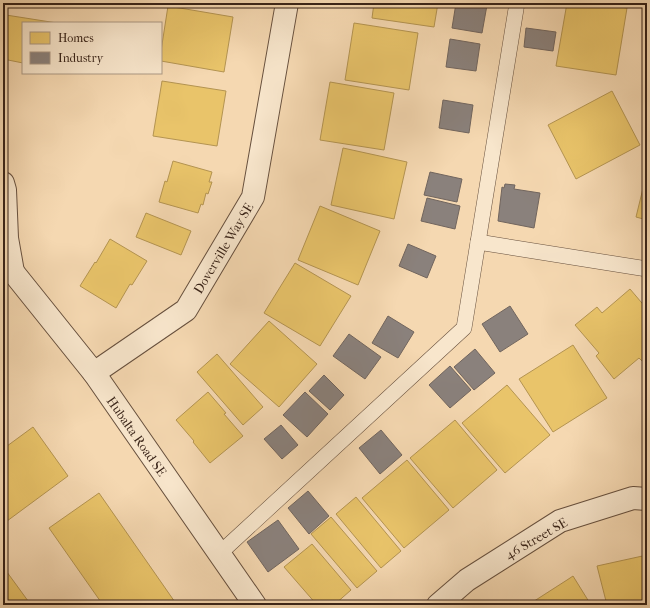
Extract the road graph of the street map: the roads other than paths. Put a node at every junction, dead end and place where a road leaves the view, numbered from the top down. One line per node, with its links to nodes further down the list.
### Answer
1 (287, 3): 7 (street, Doverville Way SE)
2 (517, 3): 4 (lane)
3 (3, 182): 6 (street, Hubalta Road SE)
4 (478, 242): 5 (lane); 9 (lane)
5 (647, 269)
6 (8, 270): 7 (street, Hubalta Road SE)
7 (94, 373): 9 (street, Hubalta Road SE)
8 (647, 499): 11 (street, 46 Street SE)
9 (219, 554): 10 (street, Hubalta Road SE)
10 (255, 605)
11 (438, 605)

